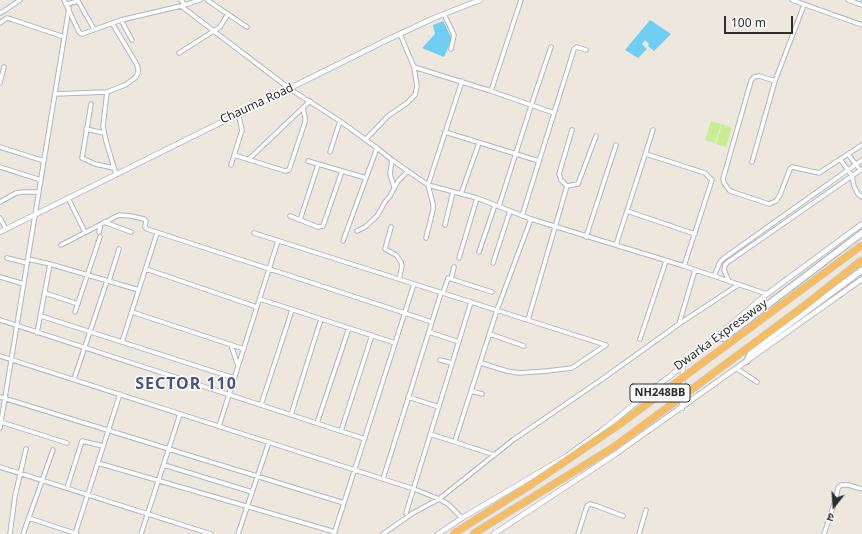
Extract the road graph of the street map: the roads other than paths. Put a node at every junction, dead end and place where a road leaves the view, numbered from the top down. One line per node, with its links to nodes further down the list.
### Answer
1 (20, 0): 14 (street)
2 (181, 0): 12 (street)
3 (200, 0): 12 (street)
4 (207, 0): 15 (street)
5 (480, 0): 16 (street, Chauma Road)
6 (521, 0): 37 (street)
7 (792, 0): 10 (street)
8 (848, 0): 11 (street)
9 (66, 2): 13 (street); 22 (street)
10 (804, 5): 20 (street); 33 (street)
11 (862, 5)
12 (183, 6): 17 (street); 23 (street)
13 (69, 8): 22 (street); 25 (street)
14 (0, 13)
15 (228, 14): 21 (street); 23 (street)
16 (444, 14): 24 (street, Chauma Road); 28 (street)
17 (121, 20): 19 (street); 26 (street)
18 (0, 22): 25 (street)
19 (112, 23): 22 (street); 38 (street)
20 (862, 25)
21 (247, 27)
22 (94, 29)
23 (213, 32): 30 (street); 36 (street)
24 (400, 34): 32 (street); 36 (street, Chauma Road)
25 (64, 37): 39 (street)
26 (132, 40)
27 (551, 47): 42 (street)
28 (451, 49)
29 (586, 50): 45 (street)
30 (179, 53)
31 (4, 67): 35 (street)
32 (414, 67): 34 (street); 53 (street)
33 (774, 81): 65 (street); 71 (street)
34 (462, 82): 37 (street); 50 (street)
35 (0, 83)
36 (290, 89): 40 (street); 44 (street, Chauma Road)
37 (491, 91): 42 (street)
38 (107, 92): 39 (street); 51 (street)
39 (55, 94): 68 (street)
40 (310, 101): 43 (street); 46 (street)
41 (91, 104): 47 (street)
42 (531, 106): 45 (street); 60 (street)
43 (302, 109): 64 (street); 64 (street)
44 (238, 113): 63 (street); 81 (street, Chauma Road)
45 (554, 113): 70 (street)
46 (340, 121): 53 (street); 59 (street)
47 (86, 129): 51 (street); 76 (street)
48 (572, 130): 86 (street)
49 (653, 130): 61 (street)
50 (446, 132): 54 (street); 85 (street)
51 (104, 133): 76 (street)
52 (596, 136): 86 (street)
53 (366, 139): 58 (street)
54 (479, 143): 60 (street); 90 (street)
55 (862, 144): 62 (street)
56 (616, 145): 121 (street)
57 (0, 147): 68 (street)
58 (377, 148): 66 (street); 83 (street)
59 (330, 152)
60 (516, 154): 70 (street); 96 (street)
61 (646, 154): 98 (street); 119 (street)
62 (848, 154): 65 (street); 74 (street)
63 (234, 155): 64 (street); 73 (street)
64 (249, 159)
65 (840, 159): 78 (street)
66 (392, 160): 80 (street); 87 (street)
67 (862, 160): 74 (street)
68 (44, 161): 84 (street)
69 (308, 161): 72 (street)
70 (539, 161): 101 (street)
71 (752, 162)
72 (318, 164): 79 (street); 104 (street)
73 (231, 165)
74 (856, 165): 77 (street); 78 (street)
75 (0, 167): 84 (street)
76 (114, 168): 81 (street)
77 (861, 169): 82 (street)
78 (848, 170): 82 (street); 140 (street)
79 (342, 171): 83 (street); 104 (street)
80 (408, 171): 85 (street); 87 (street)
81 (116, 174): 92 (street, Chauma Road)
82 (852, 176): 91 (street); 144 (street)
83 (366, 178): 124 (street)
84 (41, 180): 88 (street)
85 (428, 186): 89 (street); 122 (street)
86 (567, 186): 109 (street)
87 (394, 187): 111 (street)
88 (39, 192): 94 (street); 99 (street)
89 (453, 192): 90 (street); 107 (street)
90 (461, 194): 93 (street)
91 (862, 197)
92 (68, 198): 99 (street, Chauma Road); 113 (street)
93 (477, 198): 95 (street); 131 (street)
94 (0, 202)
95 (495, 205): 96 (street); 129 (street)
96 (499, 206): 97 (street)
97 (510, 211): 101 (street); 135 (street)
98 (627, 211): 119 (street); 126 (street)
99 (35, 214): 110 (street, Chauma Road); 132 (street)
100 (290, 216): 104 (street)
101 (522, 216): 103 (street)
102 (0, 218): 110 (street)
103 (531, 219): 109 (street); 167 (street)
104 (300, 220)
105 (103, 223): 113 (street); 114 (street); 115 (street); 116 (street)
106 (862, 224): 161 (street)
107 (445, 225)
108 (391, 227): 149 (street)
109 (555, 227): 121 (street); 174 (street)
110 (6, 229): 112 (street, Chauma Road)
111 (357, 231)
112 (0, 232)
113 (85, 232): 125 (street)
114 (99, 232)
115 (131, 232)
116 (157, 233): 141 (street); 142 (street)
117 (254, 233): 123 (street)
118 (862, 233): 184 (main road)
119 (695, 234): 138 (street)
120 (100, 237): 146 (street)
121 (586, 237): 126 (street)
122 (426, 238)
123 (278, 241): 142 (street); 149 (street)
124 (343, 241)
125 (61, 245)
126 (616, 245): 134 (street)
127 (862, 245): 265 (highway, Dwarka Expressway / NH248BB, bridge)
128 (119, 249): 152 (street)
129 (479, 252)
130 (7, 258): 136 (street)
131 (459, 258)
132 (28, 259): 136 (street); 137 (street)
133 (862, 260): 266 (highway, NH248BB, bridge)
134 (666, 261): 138 (street); 185 (street)
135 (493, 263)
136 (27, 264): 154 (street)
137 (50, 264): 146 (street); 159 (street)
138 (684, 266): 143 (street)
139 (454, 267): 150 (street)
140 (717, 267): 144 (street); 147 (street)
141 (146, 269): 157 (street); 165 (street)
142 (269, 269): 162 (street); 170 (street)
143 (695, 270): 147 (street); 176 (street)
144 (724, 270): 153 (street)
145 (862, 270): 196 (main road)
146 (87, 275): 152 (street); 164 (street)
147 (714, 276): 153 (street)
148 (0, 277): 154 (street)
149 (399, 279): 155 (street)
150 (450, 279): 158 (street); 160 (street)
151 (862, 280): 196 (street)
152 (108, 281): 157 (street); 179 (street)
153 (729, 281): 156 (street)
154 (24, 284): 177 (street)
155 (414, 284): 160 (street); 170 (street)
156 (738, 284): 161 (street); 176 (street)
157 (139, 290): 169 (street)
158 (492, 292)
159 (45, 293): 164 (street); 171 (street)
160 (442, 293): 163 (street); 175 (street)
161 (768, 294): 184 (street)
162 (260, 299): 165 (street); 166 (street)
163 (471, 302): 167 (street); 187 (street)
164 (78, 304): 168 (street)
165 (257, 307): 192 (street)
166 (292, 310): 172 (street); 212 (street)
167 (497, 310): 174 (street); 182 (street)
168 (75, 312)
169 (132, 312): 186 (street); 189 (street)
170 (404, 313): 175 (street); 188 (street)
171 (41, 316): 179 (street); 181 (street)
172 (321, 319): 178 (street); 216 (street)
173 (0, 320): 177 (street)
174 (528, 320): 198 (street)
175 (432, 322): 180 (street)
176 (679, 324): 232 (street)
177 (17, 326): 181 (street); 194 (street)
178 (349, 328): 183 (street); 218 (street)
179 (90, 332): 186 (street); 191 (street)
180 (429, 332): 187 (street); 210 (street)
181 (37, 333): 191 (street)
182 (490, 334): 190 (street); 198 (street)
183 (372, 335): 188 (street); 222 (street)
184 (715, 338): 199 (street)
185 (640, 339)
186 (122, 342): 202 (street)
187 (458, 342): 197 (street)
188 (395, 343): 224 (street)
189 (231, 345): 192 (street); 200 (street)
190 (524, 346)
191 (85, 348): 203 (street); 208 (street)
192 (244, 349): 200 (street)
193 (0, 356): 194 (street)
194 (11, 359): 203 (street); 211 (street)
195 (440, 360): 197 (street)
196 (747, 361): 201 (street)
197 (452, 363): 213 (street)
198 (481, 363): 205 (street)
199 (682, 365): 214 (street); 255 (street)
200 (238, 367): 202 (street)
201 (736, 368): 204 (street); 214 (street)
202 (234, 378): 208 (street)
203 (74, 379): 206 (street)
204 (757, 382)
205 (471, 391): 207 (street); 225 (street)
206 (120, 394): 215 (street); 221 (street)
207 (482, 394)
208 (229, 395): 212 (street); 219 (street)
209 (0, 397): 211 (street)
210 (408, 398): 213 (street); 239 (street)
211 (5, 399): 217 (street); 221 (street)
212 (261, 405): 216 (street)
213 (439, 407): 223 (street)
214 (682, 408): 267 (street)
215 (180, 414): 219 (street); 230 (street)
216 (291, 415): 218 (street)
217 (1, 422): 220 (street); 227 (street)
218 (317, 423): 222 (street)
219 (219, 426): 226 (street)
220 (0, 428)
221 (108, 431): 228 (street); 230 (street)
222 (341, 431): 224 (street)
223 (430, 434): 225 (street); 243 (street)
224 (365, 439): 236 (street)
225 (455, 441): 232 (street)
226 (268, 442): 236 (street); 238 (street)
227 (67, 443)
228 (104, 446): 233 (street); 242 (street)
229 (26, 449): 237 (street)
230 (169, 449): 234 (street); 238 (street)
231 (53, 450): 240 (street)
232 (495, 455): 247 (street)
233 (98, 463): 241 (street); 246 (street)
234 (164, 465): 241 (street); 245 (street)
235 (0, 467): 237 (street)
236 (355, 470): 239 (street); 248 (street)
237 (20, 473): 240 (street); 257 (street)
238 (257, 476): 245 (street); 248 (street)
239 (383, 479): 243 (street)
240 (42, 480): 242 (street); 254 (street)
241 (158, 481): 249 (street); 252 (street)
242 (67, 488): 246 (street)
243 (414, 489): 247 (street); 251 (street)
244 (862, 489): 270 (street)
245 (252, 492): 249 (street)
246 (88, 495): 252 (street); 259 (street)
247 (439, 498): 255 (street); 263 (street)
248 (344, 503): 256 (street)
249 (247, 507): 256 (street); 262 (street)
250 (646, 510): 269 (street)
251 (406, 513)
252 (148, 514): 260 (street); 261 (street)
253 (623, 516): 268 (street)
254 (29, 518): 258 (street); 259 (street)
255 (462, 518): 264 (street)
256 (334, 533)
257 (10, 534)
258 (23, 534)
259 (76, 534)
260 (141, 534)
261 (211, 534)
262 (238, 534)
263 (383, 534)
264 (438, 534)
265 (453, 534)
266 (473, 534)
267 (494, 534)
268 (578, 534)
269 (639, 534)
270 (824, 534)

